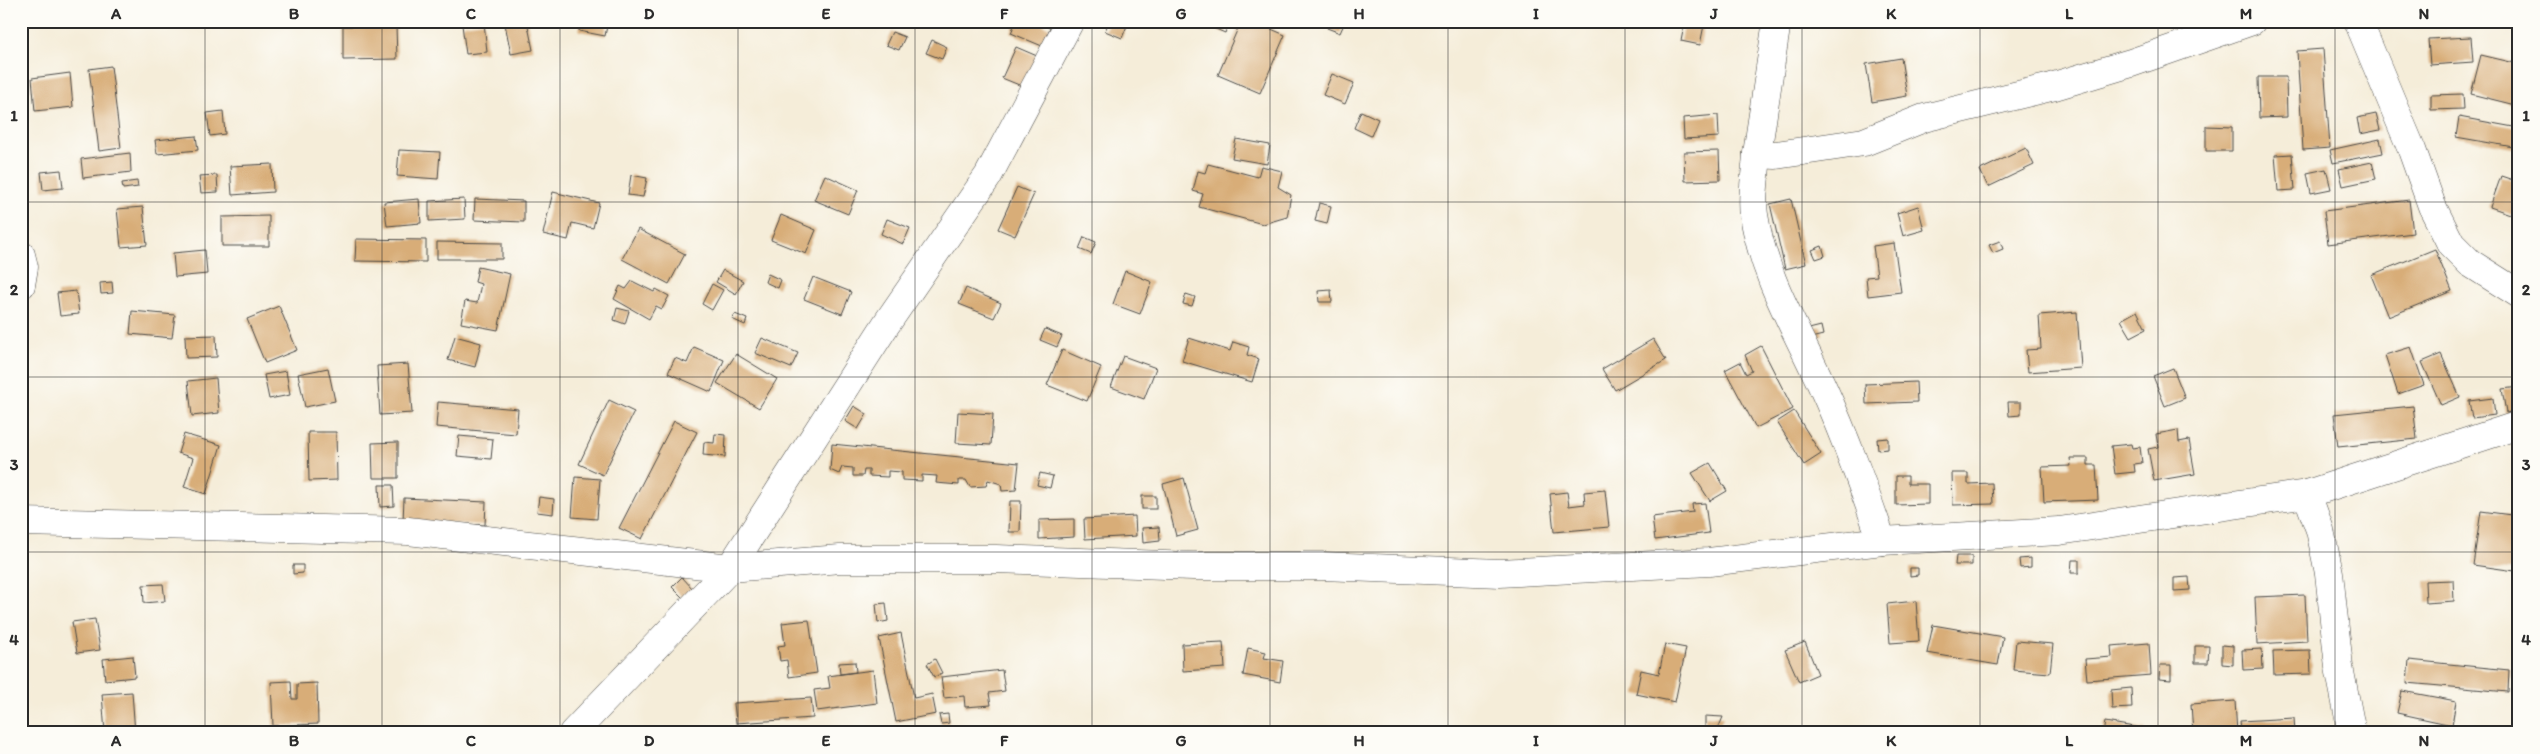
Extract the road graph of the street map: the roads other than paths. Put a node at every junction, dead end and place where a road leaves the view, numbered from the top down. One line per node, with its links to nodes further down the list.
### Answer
1 (1070, 21): 13 (street)
2 (1777, 21): 5 (street)
3 (2252, 21): 5 (street)
4 (2358, 21): 8 (street)
5 (1757, 154): 12 (street)
6 (21, 255): 7 (street)
7 (21, 285)
8 (2519, 294)
9 (2519, 425): 10 (street)
10 (2307, 494): 12 (street); 15 (street)
11 (21, 522): 13 (street)
12 (1882, 541): 13 (street)
13 (730, 568): 14 (street)
14 (573, 733)
15 (2352, 733)

